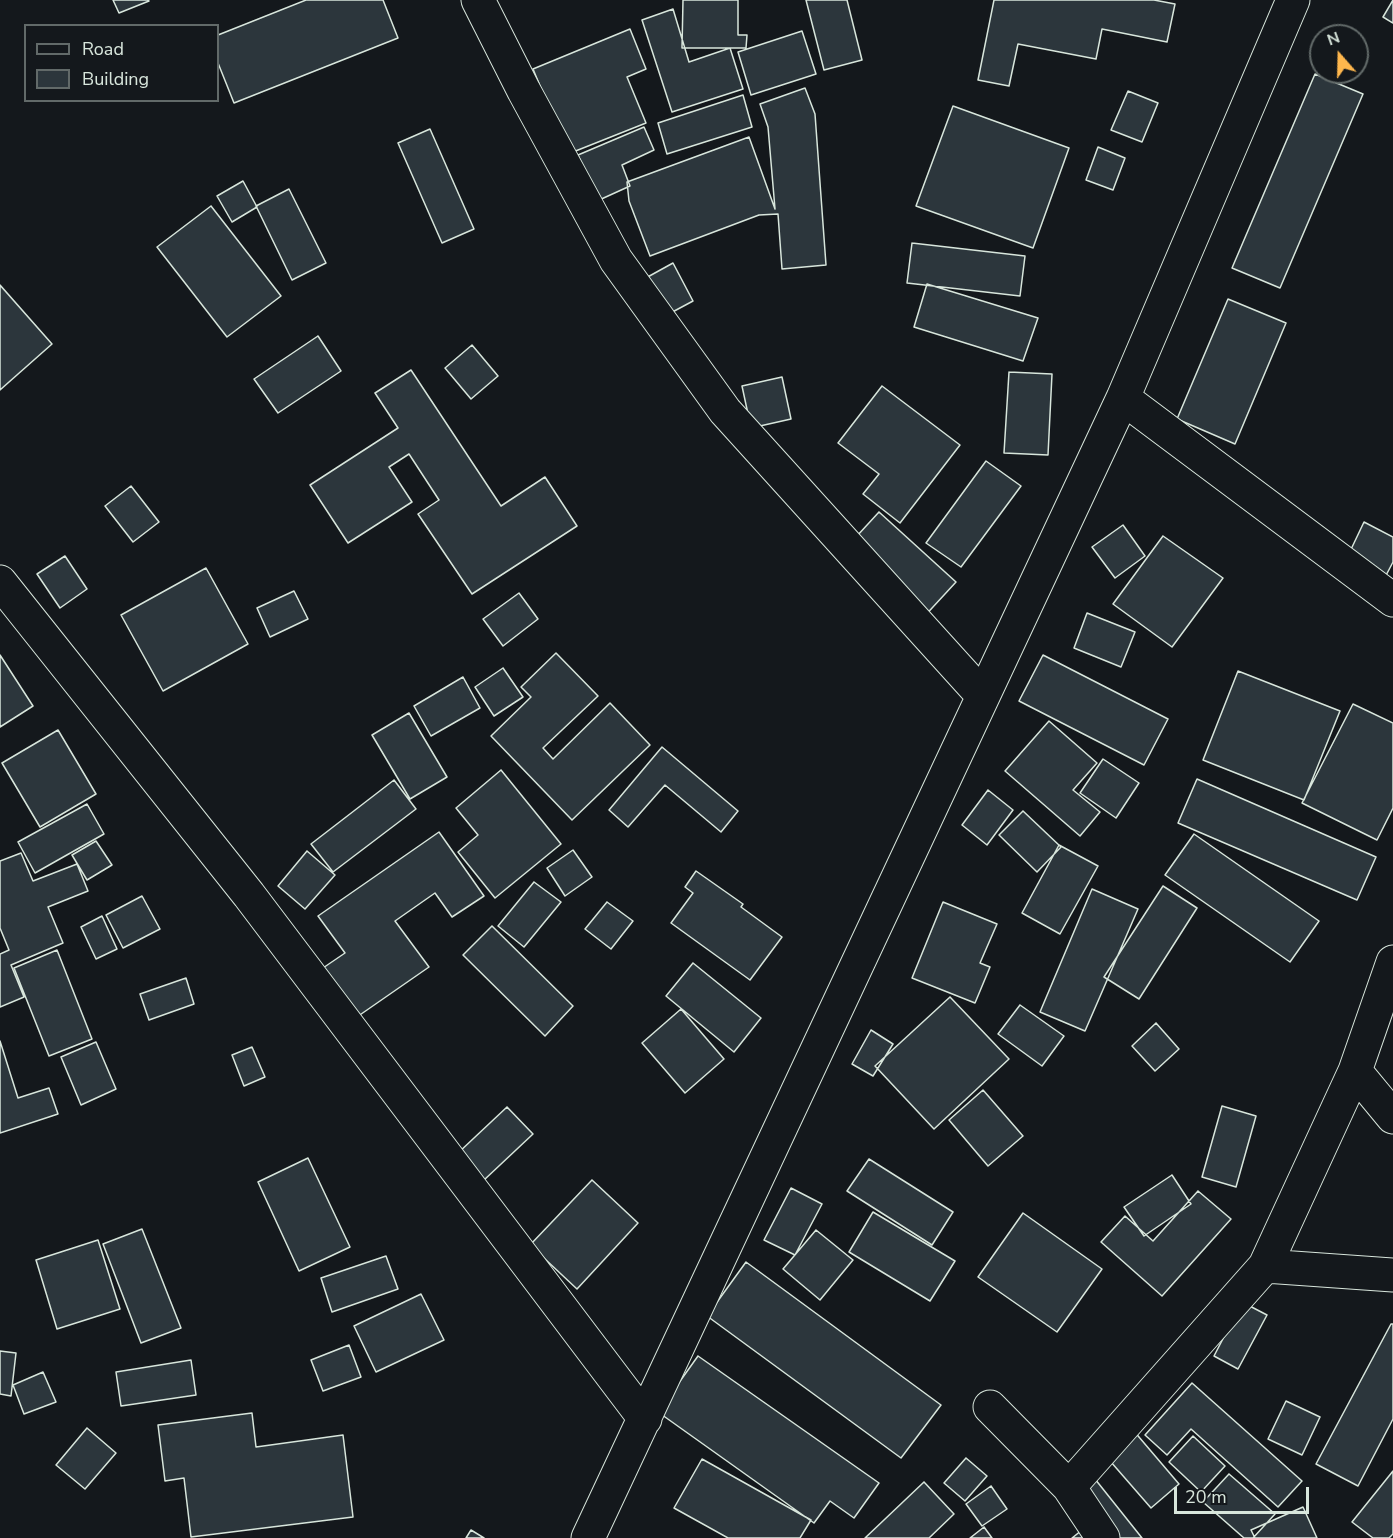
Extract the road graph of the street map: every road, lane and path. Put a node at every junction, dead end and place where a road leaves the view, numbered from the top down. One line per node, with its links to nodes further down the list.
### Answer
1 (478, 0): 6 (street)
2 (1293, 0): 3 (street)
3 (1123, 398): 5 (street); 6 (street)
4 (0, 582): 13 (street)
5 (1393, 600)
6 (983, 696): 13 (street)
7 (1393, 962): 8 (street)
8 (1355, 1071): 9 (street); 10 (street)
9 (1393, 1117)
10 (1265, 1266): 11 (street); 14 (street)
11 (1393, 1275)
12 (990, 1407): 14 (street)
13 (645, 1419): 15 (street)
14 (1070, 1487): 16 (street)
15 (588, 1538)
16 (1103, 1538)

